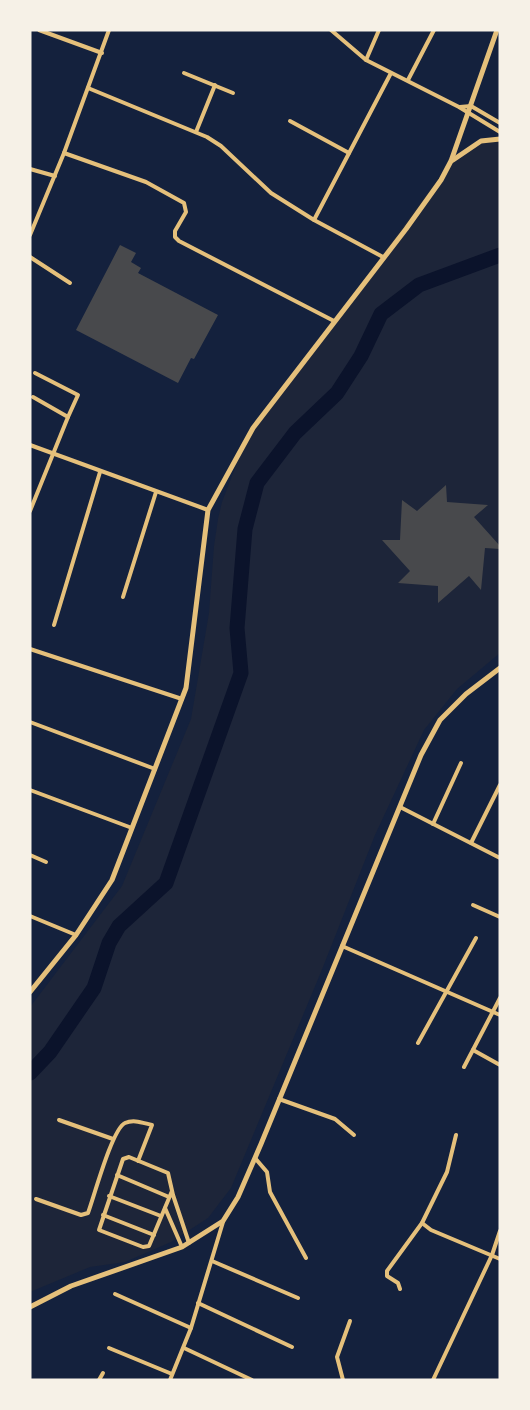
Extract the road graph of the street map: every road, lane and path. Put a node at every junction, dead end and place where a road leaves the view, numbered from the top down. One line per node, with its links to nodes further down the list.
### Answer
1 (39, 30): 7 (street)
2 (109, 30): 7 (street)
3 (331, 30): 8 (street)
4 (379, 30): 8 (street)
5 (434, 30): 11 (street)
6 (497, 30): 15 (street)
7 (102, 53): 13 (street)
8 (366, 60): 10 (street)
9 (184, 73): 12 (street)
10 (392, 73): 11 (street); 22 (street)
11 (408, 80): 15 (street)
12 (214, 85): 14 (street); 18 (street)
13 (88, 88): 18 (street); 21 (street)
14 (233, 93)
15 (470, 110): 17 (street); 19 (street); 23 (street)
16 (290, 121): 22 (street)
17 (500, 123)
18 (196, 132): 26 (street)
19 (500, 132)
20 (500, 140): 23 (street)
21 (64, 153): 25 (street); 31 (street)
22 (349, 153): 26 (street)
23 (451, 162): 29 (street)
24 (30, 169): 25 (street)
25 (55, 176): 27 (street)
26 (314, 220): 29 (street)
27 (30, 235)
28 (30, 257): 30 (street)
29 (383, 257): 31 (street)
30 (70, 283)
31 (334, 321): 39 (street)
32 (35, 373): 34 (street)
33 (33, 397): 34 (street)
34 (68, 417): 36 (street)
35 (30, 445): 36 (street)
36 (53, 453): 37 (street); 40 (street)
37 (100, 472): 38 (street); 42 (street)
38 (156, 492): 39 (street); 41 (street)
39 (208, 510): 45 (street)
40 (30, 511)
41 (123, 597)
42 (54, 625)
43 (30, 649): 45 (street)
44 (499, 670): 51 (street)
45 (182, 699): 48 (street)
46 (30, 722): 48 (street)
47 (461, 763): 52 (street)
48 (155, 769): 53 (street)
49 (500, 785): 54 (street)
50 (30, 790): 53 (street)
51 (400, 807): 52 (street); 63 (street)
52 (433, 824): 54 (street)
53 (132, 828): 61 (street)
54 (471, 843): 56 (street)
55 (30, 855): 57 (street)
56 (500, 858)
57 (46, 862)
58 (473, 905): 60 (street)
59 (30, 916): 61 (street)
60 (500, 916)
61 (76, 934): 65 (street)
62 (476, 938): 64 (street)
63 (342, 946): 64 (street); 73 (street)
64 (447, 991): 67 (street); 69 (street)
65 (30, 992)
66 (500, 998): 67 (street)
67 (493, 1011): 68 (street); 70 (street)
68 (500, 1015)
69 (418, 1043)
70 (473, 1050): 71 (street); 72 (street)
71 (500, 1065)
72 (464, 1067)
73 (279, 1099): 75 (street); 78 (street)
74 (59, 1120): 77 (street)
75 (354, 1135)
76 (456, 1135): 91 (street)
77 (113, 1139): 79 (street); 84 (street)
78 (255, 1158): 89 (street); 97 (street)
79 (138, 1161): 80 (street); 81 (street)
80 (117, 1175): 82 (street); 83 (street)
81 (172, 1191): 83 (street); 88 (street)
82 (109, 1196): 86 (street); 87 (street)
83 (169, 1197): 85 (street)
84 (36, 1199)
85 (165, 1208): 87 (street); 90 (street)
86 (103, 1215): 93 (street); 93 (street)
87 (161, 1216): 93 (street)
88 (180, 1218): 90 (street); 94 (street)
89 (223, 1221): 94 (street); 99 (street)
90 (171, 1223): 95 (street)
91 (422, 1223): 96 (street); 100 (street)
92 (500, 1231): 96 (street)
93 (154, 1235)
94 (189, 1243): 95 (street)
95 (182, 1247): 104 (street)
96 (492, 1255): 98 (street); 116 (street)
97 (306, 1258)
98 (500, 1259)
99 (212, 1261): 102 (street); 103 (street)
100 (400, 1289)
101 (115, 1294): 106 (street)
102 (298, 1298)
103 (198, 1303): 106 (street); 107 (street)
104 (30, 1307)
105 (350, 1321): 115 (street)
106 (191, 1328): 109 (street)
107 (292, 1347)
108 (109, 1348): 111 (street)
109 (184, 1348): 111 (street); 114 (street)
110 (103, 1373): 112 (street)
111 (172, 1374): 113 (street)
112 (99, 1380)
113 (170, 1380)
114 (252, 1380)
115 (343, 1380)
116 (433, 1380)

